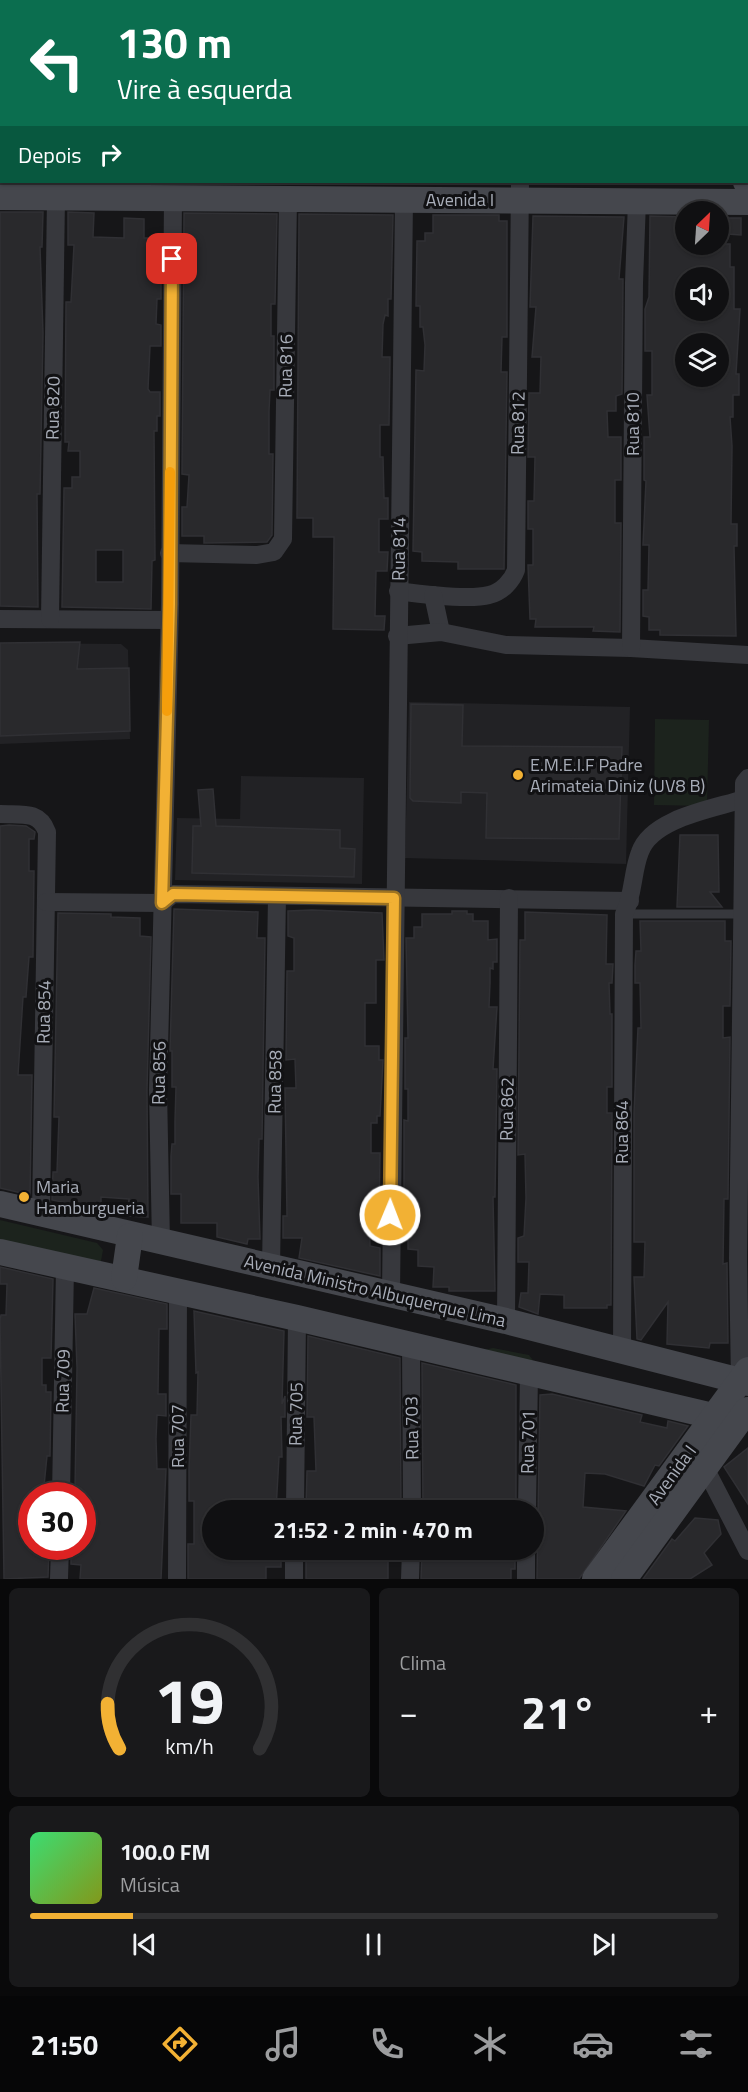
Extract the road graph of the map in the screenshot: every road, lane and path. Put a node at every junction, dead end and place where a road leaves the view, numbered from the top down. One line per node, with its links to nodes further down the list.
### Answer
1 (171, 186): 4 (street, Avenida I); 5 (street, Avenida I); 9 (street, Rua 856)
2 (520, 191): 6 (street, Avenida I); 7 (street, Avenida I); 11 (street, Rua 812)
3 (0, 197): 4 (street, Avenida I)
4 (56, 197): 13 (street, Rua 820)
5 (288, 199): 6 (street, Avenida I); 9 (street, Rua 816)
6 (404, 200): 10 (street, Rua 814)
7 (637, 201): 8 (street, Avenida I); 17 (street, Rua 810)
8 (748, 202)
9 (169, 553): 14 (street, Rua 856)
10 (398, 591): 11 (street, Rua 812); 16 (street, Rua 814)
11 (433, 595): 15 (street)
12 (0, 619): 13 (street)
13 (50, 619): 14 (street)
14 (169, 620): 26 (street, Rua 856)
15 (441, 632): 16 (street); 17 (street)
16 (397, 636): 23 (street, Rua 814)
17 (631, 648): 18 (street)
18 (748, 655)
19 (748, 778): 20 (street)
20 (744, 800): 27 (street, Rua 864); 28 (street)
21 (0, 814): 25 (street, Rua 854)
22 (277, 896): 23 (street); 26 (street); 35 (street, Rua 858)
23 (394, 898): 24 (street); 38 (street, Rua 814)
24 (509, 898): 27 (street); 40 (street, Rua 862)
25 (46, 902): 26 (street); 30 (street, Rua 854)
26 (162, 903): 32 (street, Rua 856)
27 (627, 907): 28 (lane); 42 (street, Rua 864)
28 (743, 914): 44 (street)
29 (0, 1204): 30 (street, Avenida Ministro Albuquerque Lima)
30 (41, 1213): 31 (street, Avenida Ministro Albuquerque Lima)
31 (130, 1236): 32 (street, Avenida Ministro Albuquerque Lima); 36 (street)
32 (160, 1243): 35 (street, Avenida Ministro Albuquerque Lima)
33 (0, 1252): 34 (street)
34 (65, 1268): 36 (street); 47 (street, Rua 709)
35 (271, 1268): 38 (street, Avenida Ministro Albuquerque Lima)
36 (124, 1278): 37 (street)
37 (178, 1293): 39 (street); 57 (street, Rua 707)
38 (391, 1293): 40 (street, Avenida Ministro Albuquerque Lima)
39 (297, 1318): 41 (street); 48 (street, Rua 705)
40 (506, 1321): 42 (street, Avenida Ministro Albuquerque Lima)
41 (411, 1345): 43 (street); 49 (street, Rua 703)
42 (622, 1350): 44 (street, Avenida Ministro Albuquerque Lima)
43 (529, 1373): 45 (street); 50 (street, Rua 701)
44 (745, 1378): 45 (street, Avenida I)
45 (734, 1416): 46 (street, Avenida I)
46 (696, 1461): 51 (street); 61 (street, Avenida I); 62 (street, Avenida I)
47 (61, 1482)
48 (295, 1500)
49 (412, 1500)
50 (527, 1500)
51 (748, 1551)
52 (60, 1560): 56 (street)
53 (294, 1560): 58 (street)
54 (411, 1560): 59 (street)
55 (526, 1560): 60 (street)
56 (59, 1579)
57 (177, 1579)
58 (294, 1579)
59 (410, 1579)
60 (526, 1579)
61 (595, 1579)
62 (624, 1579)

